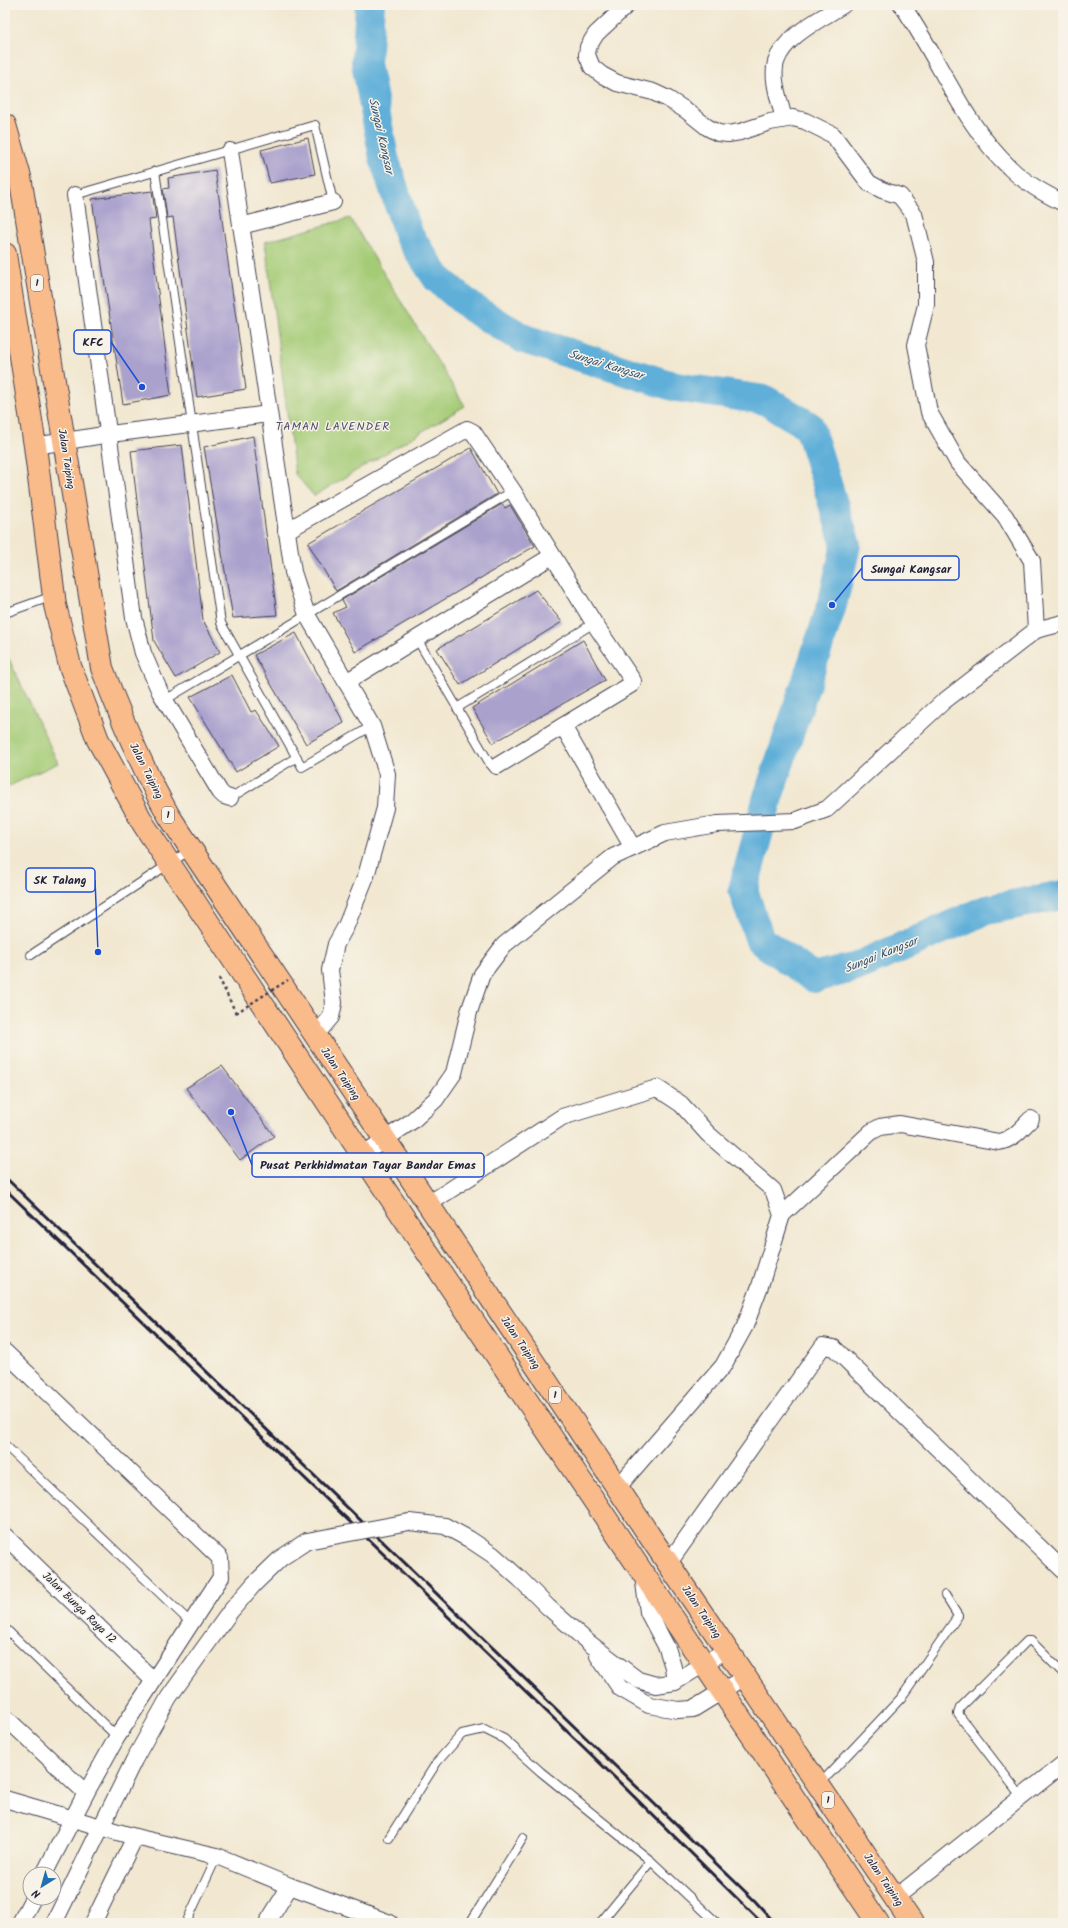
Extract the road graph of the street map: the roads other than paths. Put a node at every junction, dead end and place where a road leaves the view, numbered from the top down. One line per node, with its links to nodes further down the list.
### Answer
1 (627, 5): 4 (street)
2 (843, 5): 4 (street)
3 (902, 5): 10 (street)
4 (784, 119): 26 (street)
5 (5, 125): 16 (highway, Jalan Taiping / 1)
6 (230, 150): 7 (lane); 9 (lane); 11 (street)
7 (155, 170): 8 (lane); 14 (lane)
8 (75, 195): 15 (street)
9 (333, 202): 11 (street)
10 (1063, 203)
11 (241, 226): 13 (street)
12 (5, 254): 17 (highway, 1)
13 (268, 414): 14 (street); 19 (street)
14 (191, 424): 15 (street); 28 (lane)
15 (110, 434): 16 (street); 30 (street)
16 (63, 442): 17 (street); 38 (highway, Jalan Taiping / 1)
17 (35, 446): 21 (highway, 1)
18 (513, 491): 19 (street); 20 (street); 23 (lane)
19 (286, 530): 23 (street)
20 (552, 556): 24 (street); 27 (street)
21 (54, 596): 22 (lane); 39 (highway, 1)
22 (5, 613)
23 (307, 615): 28 (lane); 29 (street)
24 (594, 623): 31 (lane); 33 (street)
25 (1063, 623): 26 (street)
26 (1036, 630): 37 (street)
27 (417, 639): 29 (street); 31 (lane)
28 (239, 655): 30 (lane); 34 (lane)
29 (346, 682): 32 (street)
30 (165, 700): 36 (street)
31 (457, 708): 35 (lane)
32 (372, 726): 34 (lane); 41 (street)
33 (563, 726): 35 (street); 37 (street)
34 (297, 757): 36 (lane)
35 (497, 766)
36 (230, 798)
37 (633, 848): 43 (street)
38 (191, 850): 39 (lane); 41 (highway, Jalan Taiping / 1)
39 (170, 863): 40 (lane); 44 (highway, 1)
40 (31, 956)
41 (315, 1036): 43 (highway, Jalan Taiping / 1)
42 (1031, 1119): 46 (street)
43 (384, 1141): 44 (street); 45 (highway, Jalan Taiping / 1)
44 (362, 1156): 53 (highway, 1)
45 (427, 1205): 46 (street); 49 (highway, Jalan Taiping / 1)
46 (782, 1215): 49 (street)
47 (5, 1352): 55 (street)
48 (5, 1445): 55 (lane)
49 (618, 1487): 51 (highway, Jalan Taiping / 1)
50 (5, 1536): 62 (street, Jalan Bunga Raya 12)
51 (668, 1564): 52 (street); 58 (highway, Jalan Taiping / 1)
52 (1063, 1570)
53 (642, 1572): 59 (highway, 1); 63 (street)
54 (944, 1595): 68 (lane)
55 (191, 1623): 62 (street)
56 (5, 1628): 66 (lane)
57 (589, 1643): 63 (street); 64 (street); 73 (street, bridge)
58 (726, 1650): 59 (street); 61 (highway, Jalan Taiping / 1)
59 (703, 1663): 63 (street); 64 (highway, 1)
60 (1063, 1673): 70 (lane)
61 (745, 1678): 64 (street); 68 (highway, Jalan Taiping / 1)
62 (153, 1680): 66 (street)
63 (674, 1682)
64 (722, 1692): 92 (highway, 1)
65 (5, 1717): 69 (street)
66 (117, 1737): 69 (street)
67 (1063, 1764): 70 (street)
68 (818, 1785): 81 (highway, Jalan Taiping / 1)
69 (86, 1793): 72 (street)
70 (1021, 1796): 81 (street)
71 (5, 1799): 72 (street)
72 (72, 1819): 73 (street); 79 (street)
73 (102, 1827): 74 (street); 85 (street)
74 (135, 1837): 77 (street); 86 (street)
75 (389, 1838): 78 (lane)
76 (523, 1838): 90 (lane)
77 (217, 1856): 80 (street); 87 (lane)
78 (651, 1861): 83 (lane); 91 (lane)
79 (48, 1866)
80 (290, 1886): 88 (street); 89 (street)
81 (895, 1898): 93 (highway, Jalan Taiping / 1)
82 (28, 1906): 84 (street)
83 (716, 1922)
84 (20, 1923)
85 (54, 1923)
86 (93, 1923)
87 (186, 1923)
88 (267, 1923)
89 (390, 1923)
90 (470, 1923)
91 (600, 1923)
92 (878, 1923)
93 (912, 1923)

